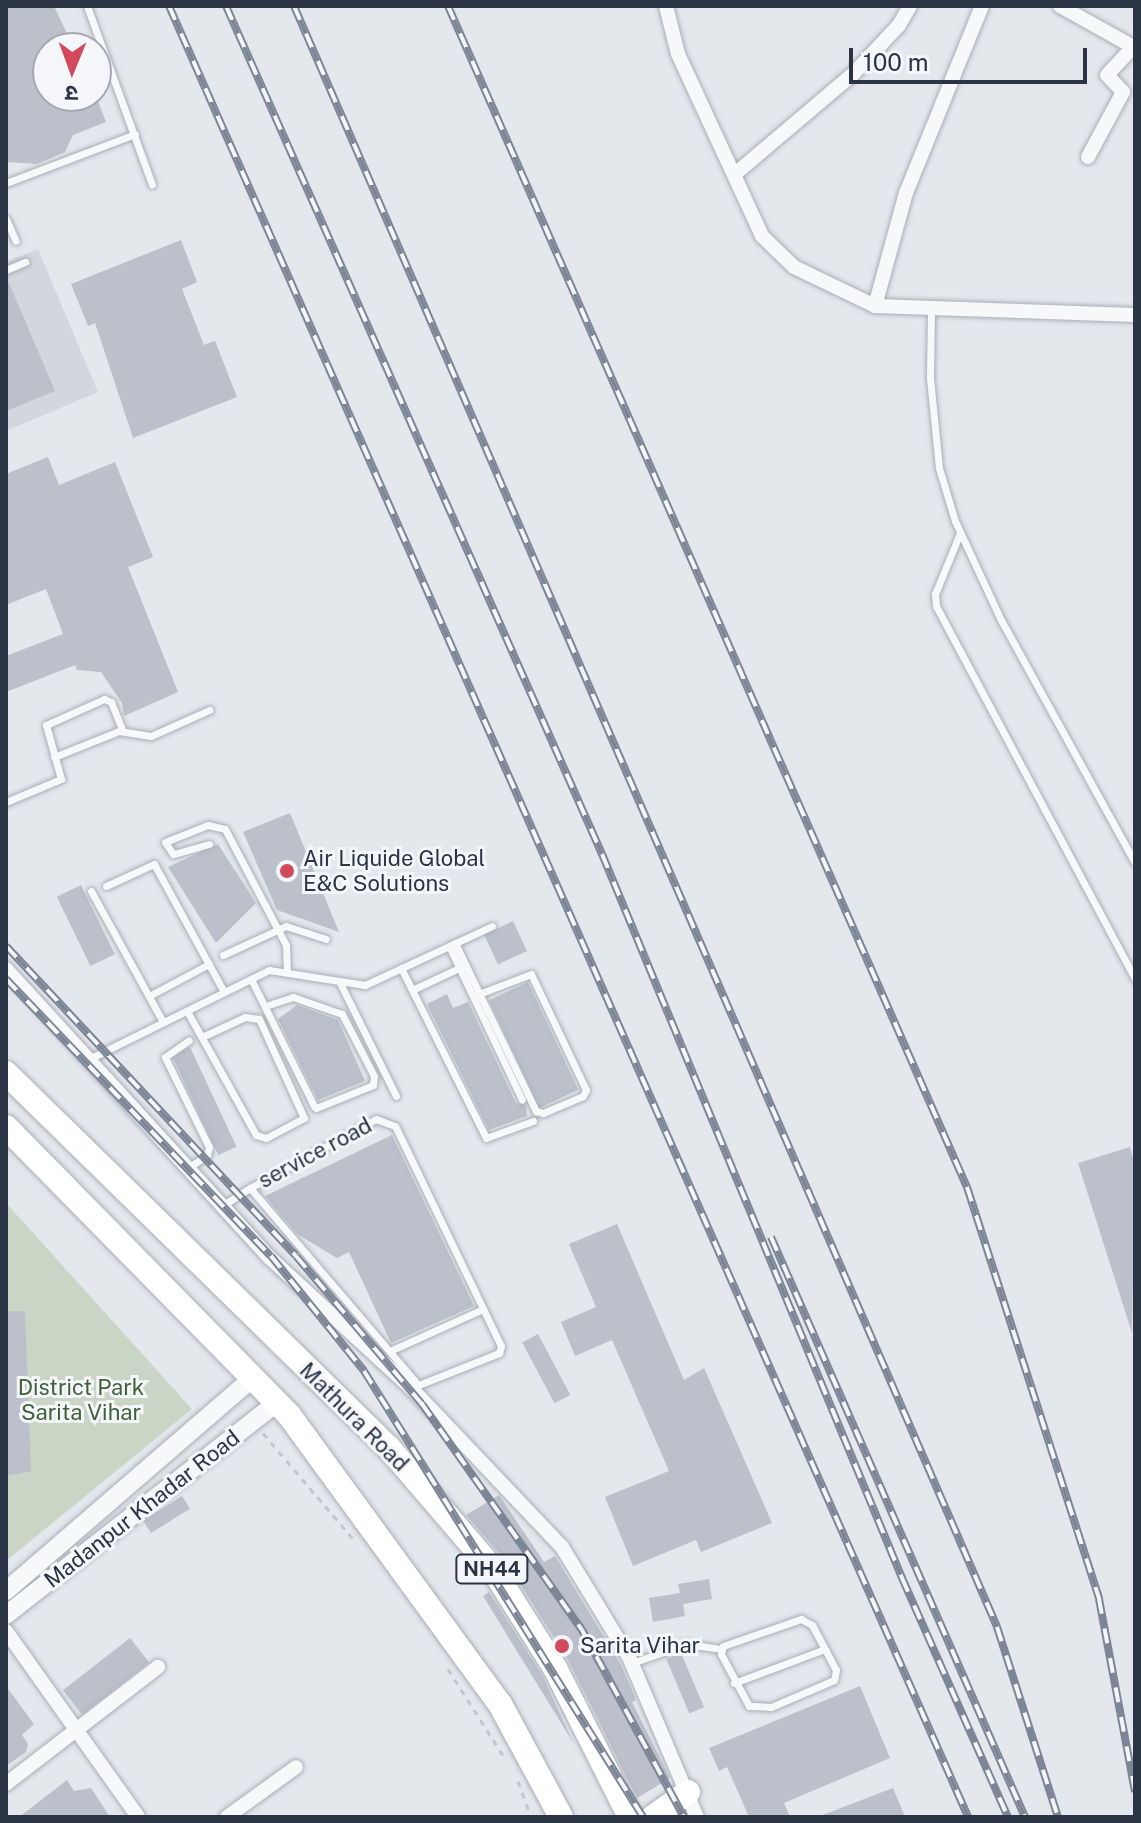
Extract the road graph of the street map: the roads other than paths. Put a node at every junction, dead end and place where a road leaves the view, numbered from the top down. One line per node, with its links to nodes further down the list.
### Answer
1 (87, 6): 8 (lane)
2 (666, 6): 10 (street)
3 (910, 6): 10 (street)
4 (982, 6): 17 (street)
5 (1060, 6): 6 (street)
6 (1077, 10): 7 (street)
7 (1134, 48): 9 (street)
8 (135, 134): 11 (lane); 12 (lane)
9 (1088, 157)
10 (735, 174): 17 (street)
11 (6, 183)
12 (152, 185)
13 (6, 219): 14 (lane)
14 (16, 241)
15 (25, 262): 16 (lane)
16 (6, 270)
17 (875, 306): 18 (street)
18 (931, 311): 19 (street); 20 (lane)
19 (1135, 315)
20 (960, 533): 26 (lane); 40 (lane)
21 (209, 710): 22 (lane)
22 (123, 731): 23 (lane); 23 (lane)
23 (54, 757): 24 (lane)
24 (6, 802)
25 (209, 844): 30 (lane)
26 (1135, 863)
27 (106, 886): 34 (lane)
28 (91, 891): 45 (lane)
29 (492, 926): 32 (lane)
30 (278, 929): 31 (lane); 33 (lane); 38 (lane)
31 (326, 939)
32 (452, 944): 35 (lane); 36 (lane); 44 (lane)
33 (223, 955)
34 (209, 964): 43 (lane); 45 (lane)
35 (401, 968): 41 (lane); 42 (lane)
36 (459, 968): 42 (lane); 54 (lane)
37 (6, 969): 51 (street)
38 (287, 970): 39 (lane); 41 (lane)
39 (251, 979): 43 (lane); 46 (lane)
40 (1135, 979)
41 (340, 983): 53 (lane)
42 (412, 990): 55 (lane)
43 (224, 992): 47 (lane)
44 (479, 994): 44 (lane)
45 (149, 996): 48 (lane)
46 (265, 1006): 46 (lane)
47 (187, 1011): 48 (lane); 49 (lane)
48 (163, 1022): 51 (lane)
49 (202, 1037): 49 (lane)
50 (189, 1040): 57 (lane)
51 (89, 1059): 57 (street)
52 (6, 1073): 80 (highway, Mathura Road / NH44)
53 (396, 1096)
54 (522, 1100)
55 (533, 1121)
56 (6, 1127): 62 (highway, Mathura Road / NH44)
57 (188, 1168): 59 (street)
58 (250, 1188): 59 (lane); 60 (lane, service road); 61 (lane, service road)
59 (222, 1206): 63 (street)
60 (483, 1309): 61 (lane); 63 (lane, service road)
61 (392, 1350): 63 (lane, service road)
62 (254, 1377): 64 (highway, Mathura Road / NH44); 65 (street, Madanpur Khadar Road)
63 (415, 1387): 70 (street)
64 (278, 1402): 66 (street, Madanpur Khadar Road); 79 (highway, Mathura Road / NH44)
65 (6, 1591)
66 (6, 1615)
67 (6, 1631): 73 (street)
68 (721, 1649): 69 (lane); 70 (lane); 72 (lane)
69 (825, 1649): 72 (lane); 72 (lane)
70 (632, 1663): 76 (street)
71 (158, 1667): 73 (street)
72 (734, 1683)
73 (73, 1728): 75 (street); 77 (street)
74 (296, 1767): 78 (street)
75 (6, 1784)
76 (688, 1792): 81 (highway); 82 (street)
77 (138, 1817)
78 (227, 1817)
79 (561, 1817)
80 (630, 1817)
81 (653, 1817)
82 (697, 1817)

